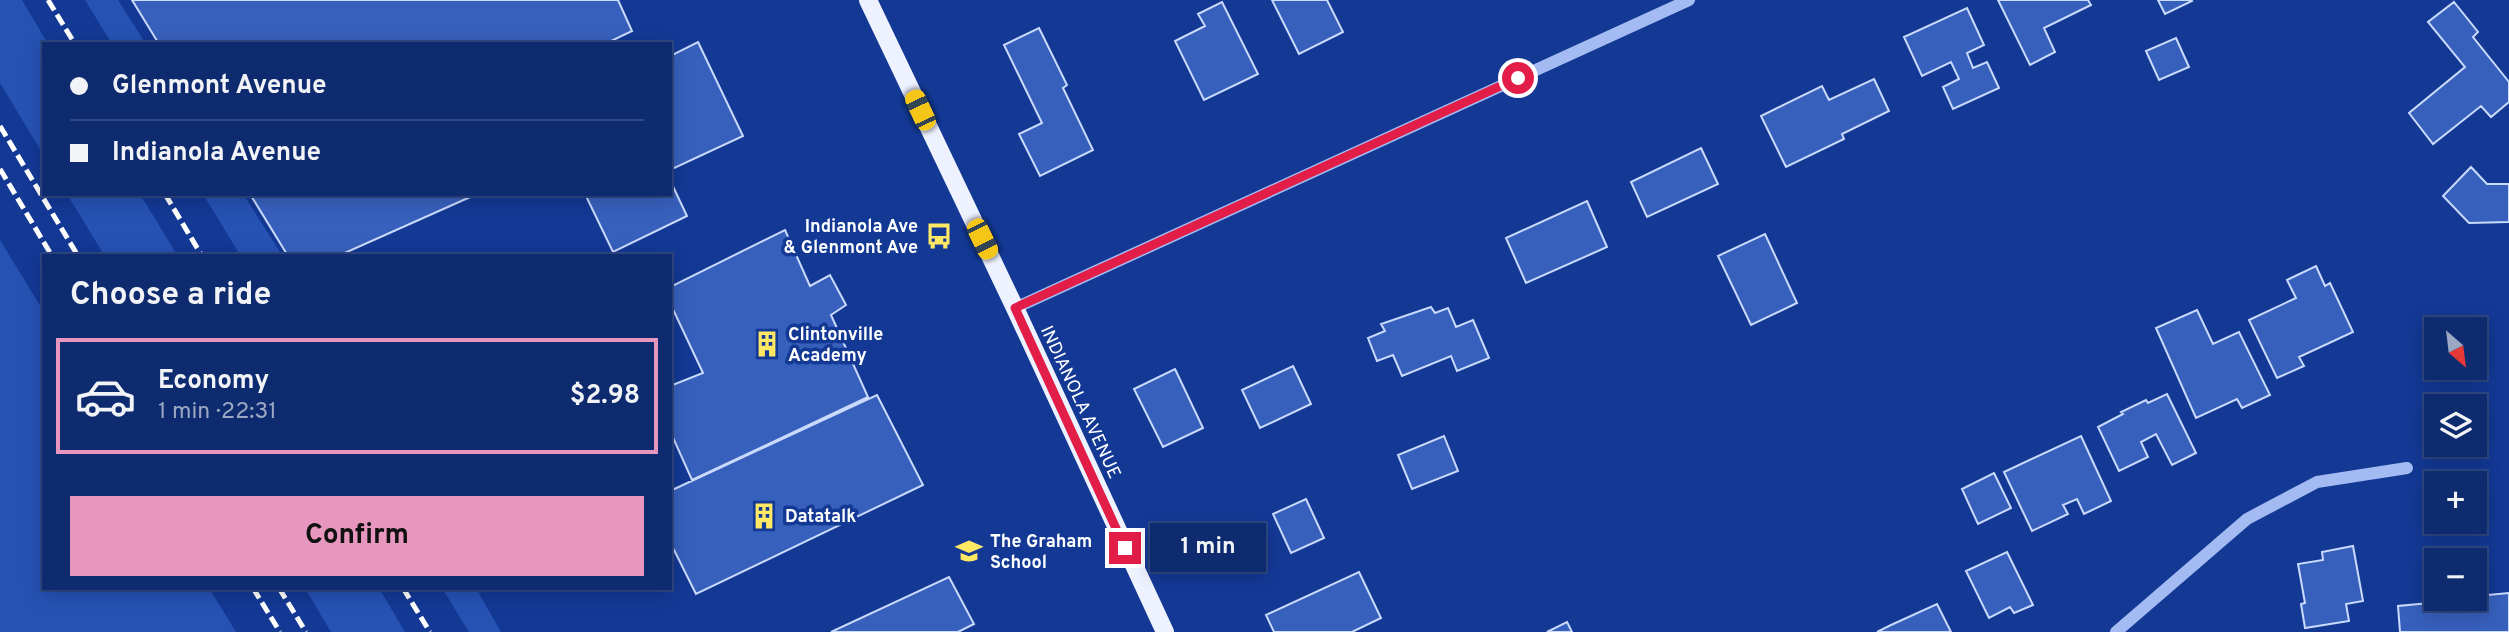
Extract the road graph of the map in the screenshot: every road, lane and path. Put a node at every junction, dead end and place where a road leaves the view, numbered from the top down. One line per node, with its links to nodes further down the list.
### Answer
1 (868, 0): 3 (main road, INDIANOLA AVENUE)
2 (1689, 0): 3 (street)
3 (1015, 308): 5 (main road, INDIANOLA AVENUE)
4 (2407, 468): 6 (street)
5 (1165, 632)
6 (2116, 632)

